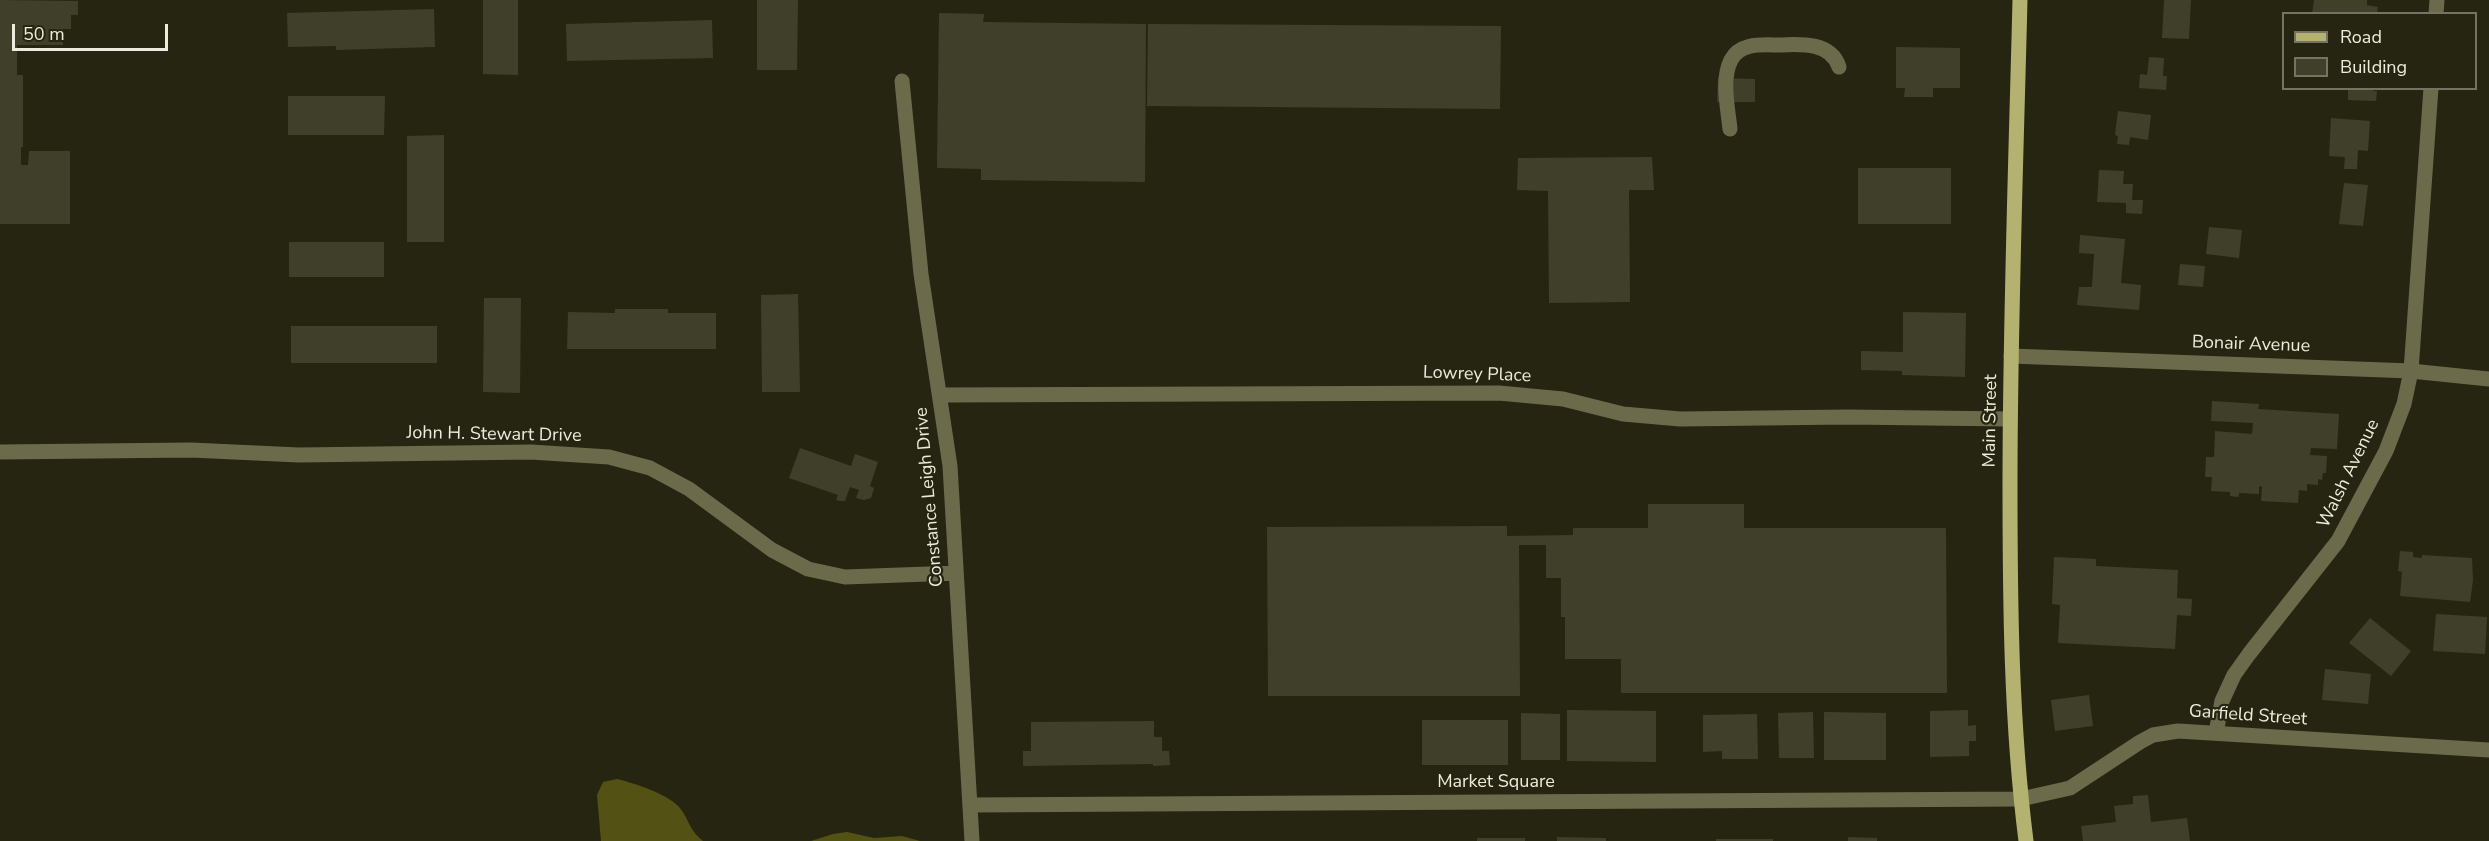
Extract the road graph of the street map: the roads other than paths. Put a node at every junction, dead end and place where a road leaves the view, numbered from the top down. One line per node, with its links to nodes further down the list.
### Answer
1 (2020, 0): 6 (main road, Main Street)
2 (1839, 67): 5 (street)
3 (902, 81): 9 (street, Constance Leigh Drive)
4 (2431, 90): 7 (street, Walsh Avenue)
5 (1730, 129)
6 (2011, 356): 7 (street, Bonair Avenue); 10 (main road, Main Street)
7 (2411, 371): 8 (street, Bonair Avenue); 13 (street, Walsh Avenue)
8 (2489, 379)
9 (941, 394): 10 (street, Lowrey Place); 12 (street, Constance Leigh Drive)
10 (2010, 419): 15 (main road, Main Street)
11 (0, 452): 12 (street, John H. Stewart Drive)
12 (956, 573): 16 (street, Constance Leigh Drive)
13 (2216, 733): 14 (street, Garfield Street); 15 (street, Garfield Street)
14 (2489, 750)
15 (2021, 799): 16 (street, Market Square); 18 (main road, Main Street)
16 (970, 805): 17 (street, Constance Leigh Drive)
17 (972, 841)
18 (2026, 841)

